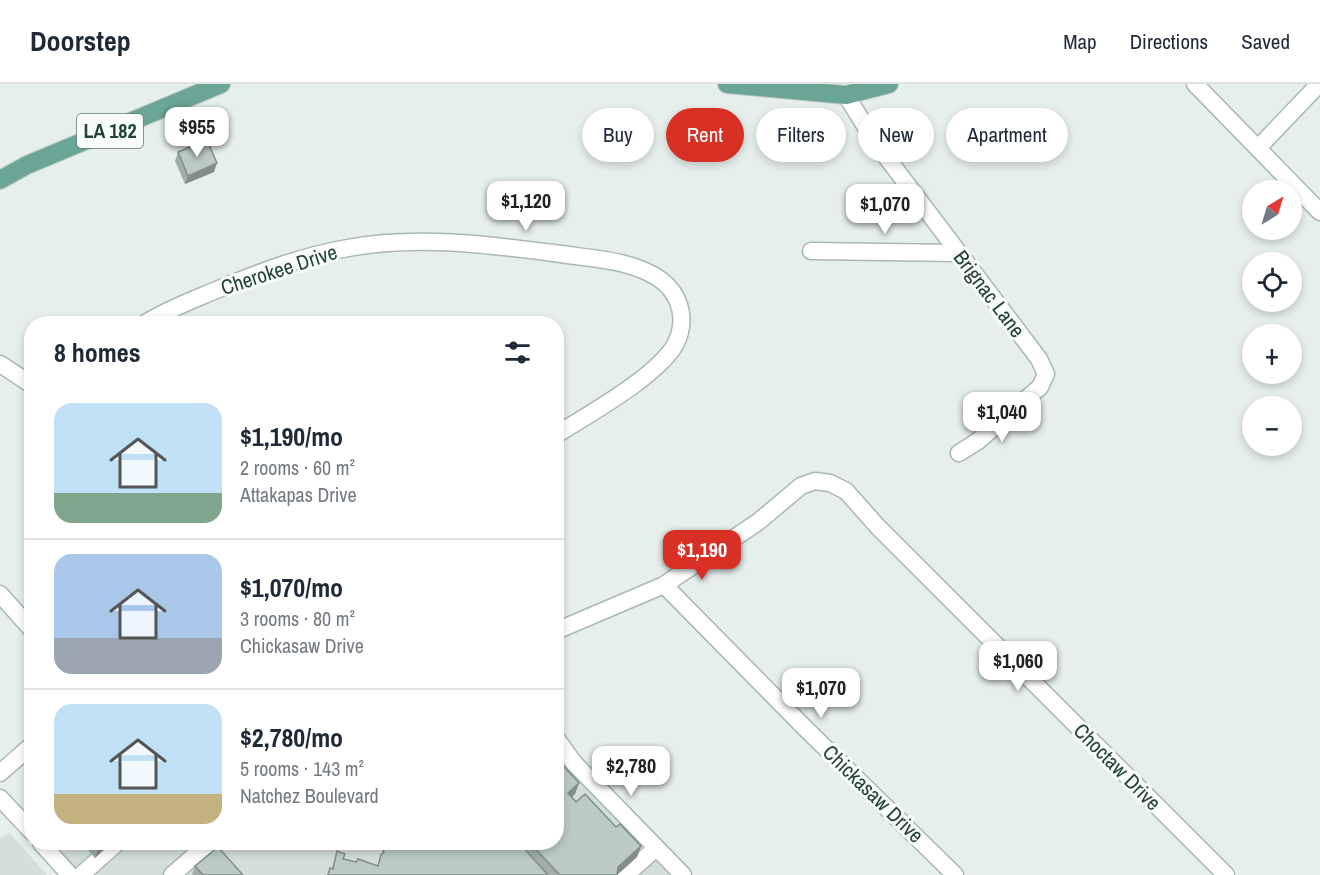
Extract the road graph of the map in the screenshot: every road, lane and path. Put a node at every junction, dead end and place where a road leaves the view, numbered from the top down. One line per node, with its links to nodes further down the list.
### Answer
1 (221, 84): 8 (main road, LA 182)
2 (727, 84): 6 (main road)
3 (889, 84): 6 (main road)
4 (1195, 84): 7 (street)
5 (1319, 84): 7 (street)
6 (846, 95): 11 (street, Brignac Lane)
7 (1258, 148): 9 (street)
8 (0, 180)
9 (1320, 212)
10 (811, 251): 11 (street)
11 (959, 253): 16 (street, Brignac Lane)
12 (160, 316): 15 (street, Cherokee Drive)
13 (0, 364): 14 (street)
14 (24, 380)
15 (564, 430)
16 (959, 453)
17 (664, 585): 20 (street); 31 (street, Choctaw Drive); 37 (street, Chickasaw Drive)
18 (0, 594): 19 (street)
19 (24, 621)
20 (564, 628)
21 (564, 749): 27 (street)
22 (24, 751): 23 (street)
23 (0, 773)
24 (0, 798): 25 (street)
25 (6, 816): 26 (street)
26 (24, 827)
27 (656, 848): 35 (street); 36 (street)
28 (47, 850): 32 (street)
29 (109, 850): 33 (street)
30 (200, 850): 34 (street)
31 (1215, 871)
32 (70, 875)
33 (81, 875)
34 (172, 875)
35 (626, 875)
36 (683, 875)
37 (955, 875)

